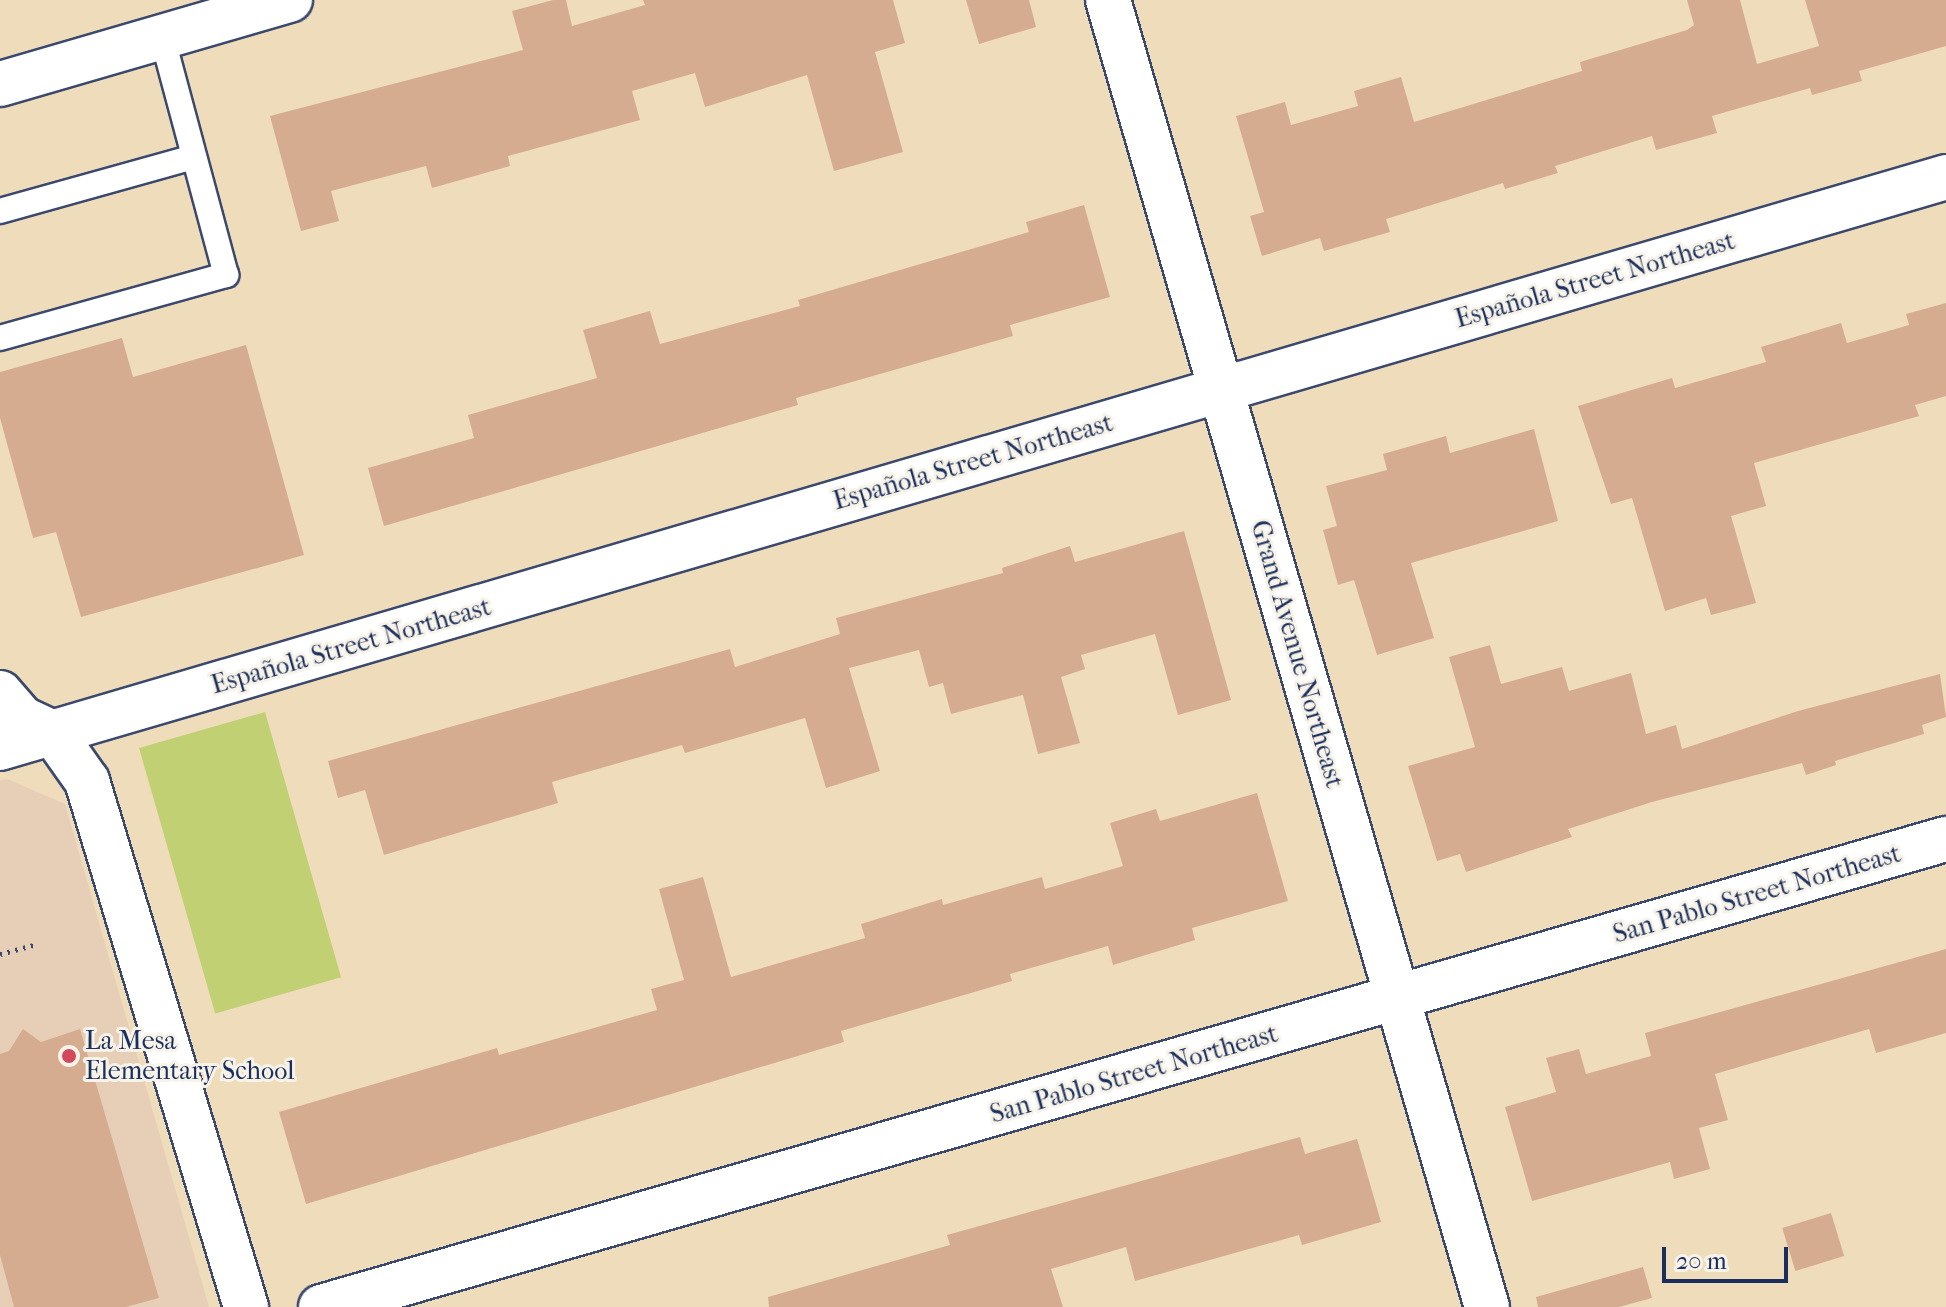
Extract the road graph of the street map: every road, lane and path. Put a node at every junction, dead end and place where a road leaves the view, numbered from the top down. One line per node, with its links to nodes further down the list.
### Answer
1 (290, 0): 3 (street)
2 (1108, 0): 9 (street, Grand Avenue Northeast)
3 (162, 36): 4 (street); 5 (lane)
4 (0, 84)
5 (194, 157): 7 (lane); 8 (lane)
6 (1946, 177): 9 (street, Española Street Northeast)
7 (0, 211)
8 (1, 334)
9 (1221, 389): 11 (street, Española Street Northeast); 16 (street, Grand Avenue Northeast)
10 (0, 693): 11 (street)
11 (53, 733): 12 (street, Española Street Northeast); 17 (street)
12 (0, 748)
13 (1946, 839): 16 (street, San Pablo Street Northeast)
14 (37, 944): 15 (path)
15 (0, 954)
16 (1396, 998): 18 (street, San Pablo Street Northeast); 19 (street, Grand Avenue Northeast)
17 (246, 1307)
18 (321, 1307)
19 (1487, 1307)

